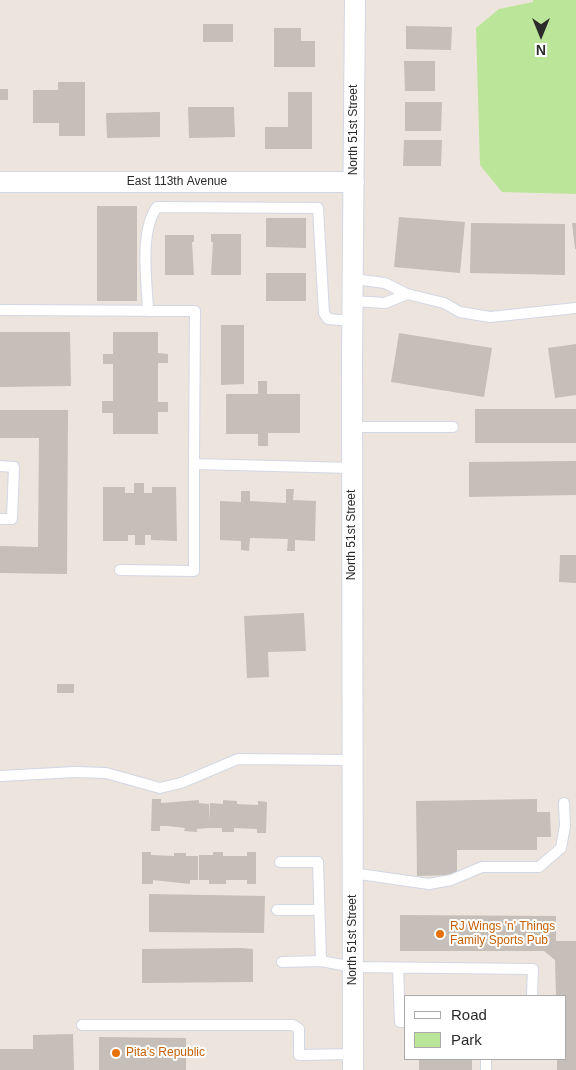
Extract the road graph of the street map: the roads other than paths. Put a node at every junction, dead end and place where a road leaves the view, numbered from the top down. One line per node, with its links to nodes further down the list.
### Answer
1 (355, 0): 3 (street, North 51st Street)
2 (0, 182): 3 (street, East 113th Avenue)
3 (354, 182): 4 (street, North 51st Street)
4 (353, 279): 5 (lane); 6 (street, North 51st Street)
5 (407, 294): 6 (lane); 7 (lane)
6 (353, 301): 10 (street, North 51st Street)
7 (576, 308)
8 (0, 310): 9 (lane)
9 (148, 311): 10 (lane); 13 (lane)
10 (352, 321): 11 (street, North 51st Street)
11 (352, 427): 12 (lane); 15 (street, North 51st Street)
12 (453, 427)
13 (194, 464): 15 (lane); 17 (lane)
14 (0, 466): 16 (lane)
15 (352, 468): 18 (street, North 51st Street)
16 (0, 519)
17 (120, 570)
18 (352, 760): 19 (lane); 22 (street, North 51st Street)
19 (0, 776)
20 (564, 803): 22 (lane)
21 (280, 862): 24 (lane)
22 (352, 873): 27 (street, North 51st Street)
23 (278, 910): 24 (lane)
24 (319, 910): 25 (lane)
25 (321, 961): 26 (lane); 27 (lane)
26 (282, 962)
27 (353, 967): 28 (lane); 32 (street, North 51st Street)
28 (398, 968): 29 (lane); 30 (lane)
29 (532, 995)
30 (404, 1022)
31 (82, 1026): 32 (lane)
32 (353, 1062)

